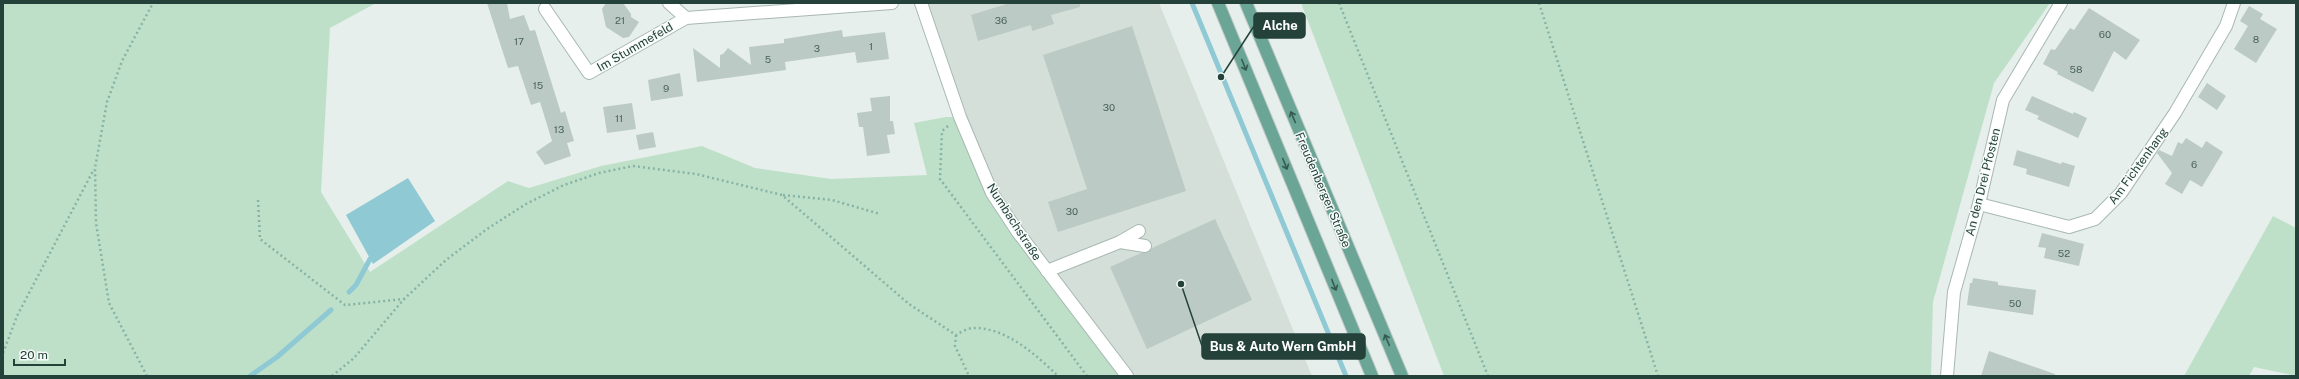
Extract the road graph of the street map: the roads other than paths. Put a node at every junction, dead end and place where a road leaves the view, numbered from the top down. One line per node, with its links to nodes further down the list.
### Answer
1 (670, 3): 9 (street, Im Stummefeld)
2 (892, 3): 9 (street, Im Stummefeld)
3 (921, 3): 14 (street, Numbachstraße)
4 (1218, 3): 16 (main road, Freudenberger Straße, one-way to 16)
5 (1246, 3): 17 (main road, Freudenberger Straße, one-way to 5)
6 (2061, 3): 10 (street, An den Drei Pfosten)
7 (2234, 3): 10 (street, Am Fichtenhang)
8 (545, 9): 9 (street, Im Stummefeld)
9 (686, 18)
10 (1979, 204): 18 (street, An den Drei Pfosten)
11 (1139, 231): 12 (street)
12 (1120, 242): 13 (street); 14 (street)
13 (1145, 246)
14 (1047, 271): 15 (street, Numbachstraße)
15 (1127, 376)
16 (1372, 376)
17 (1402, 376)
18 (1946, 376)

